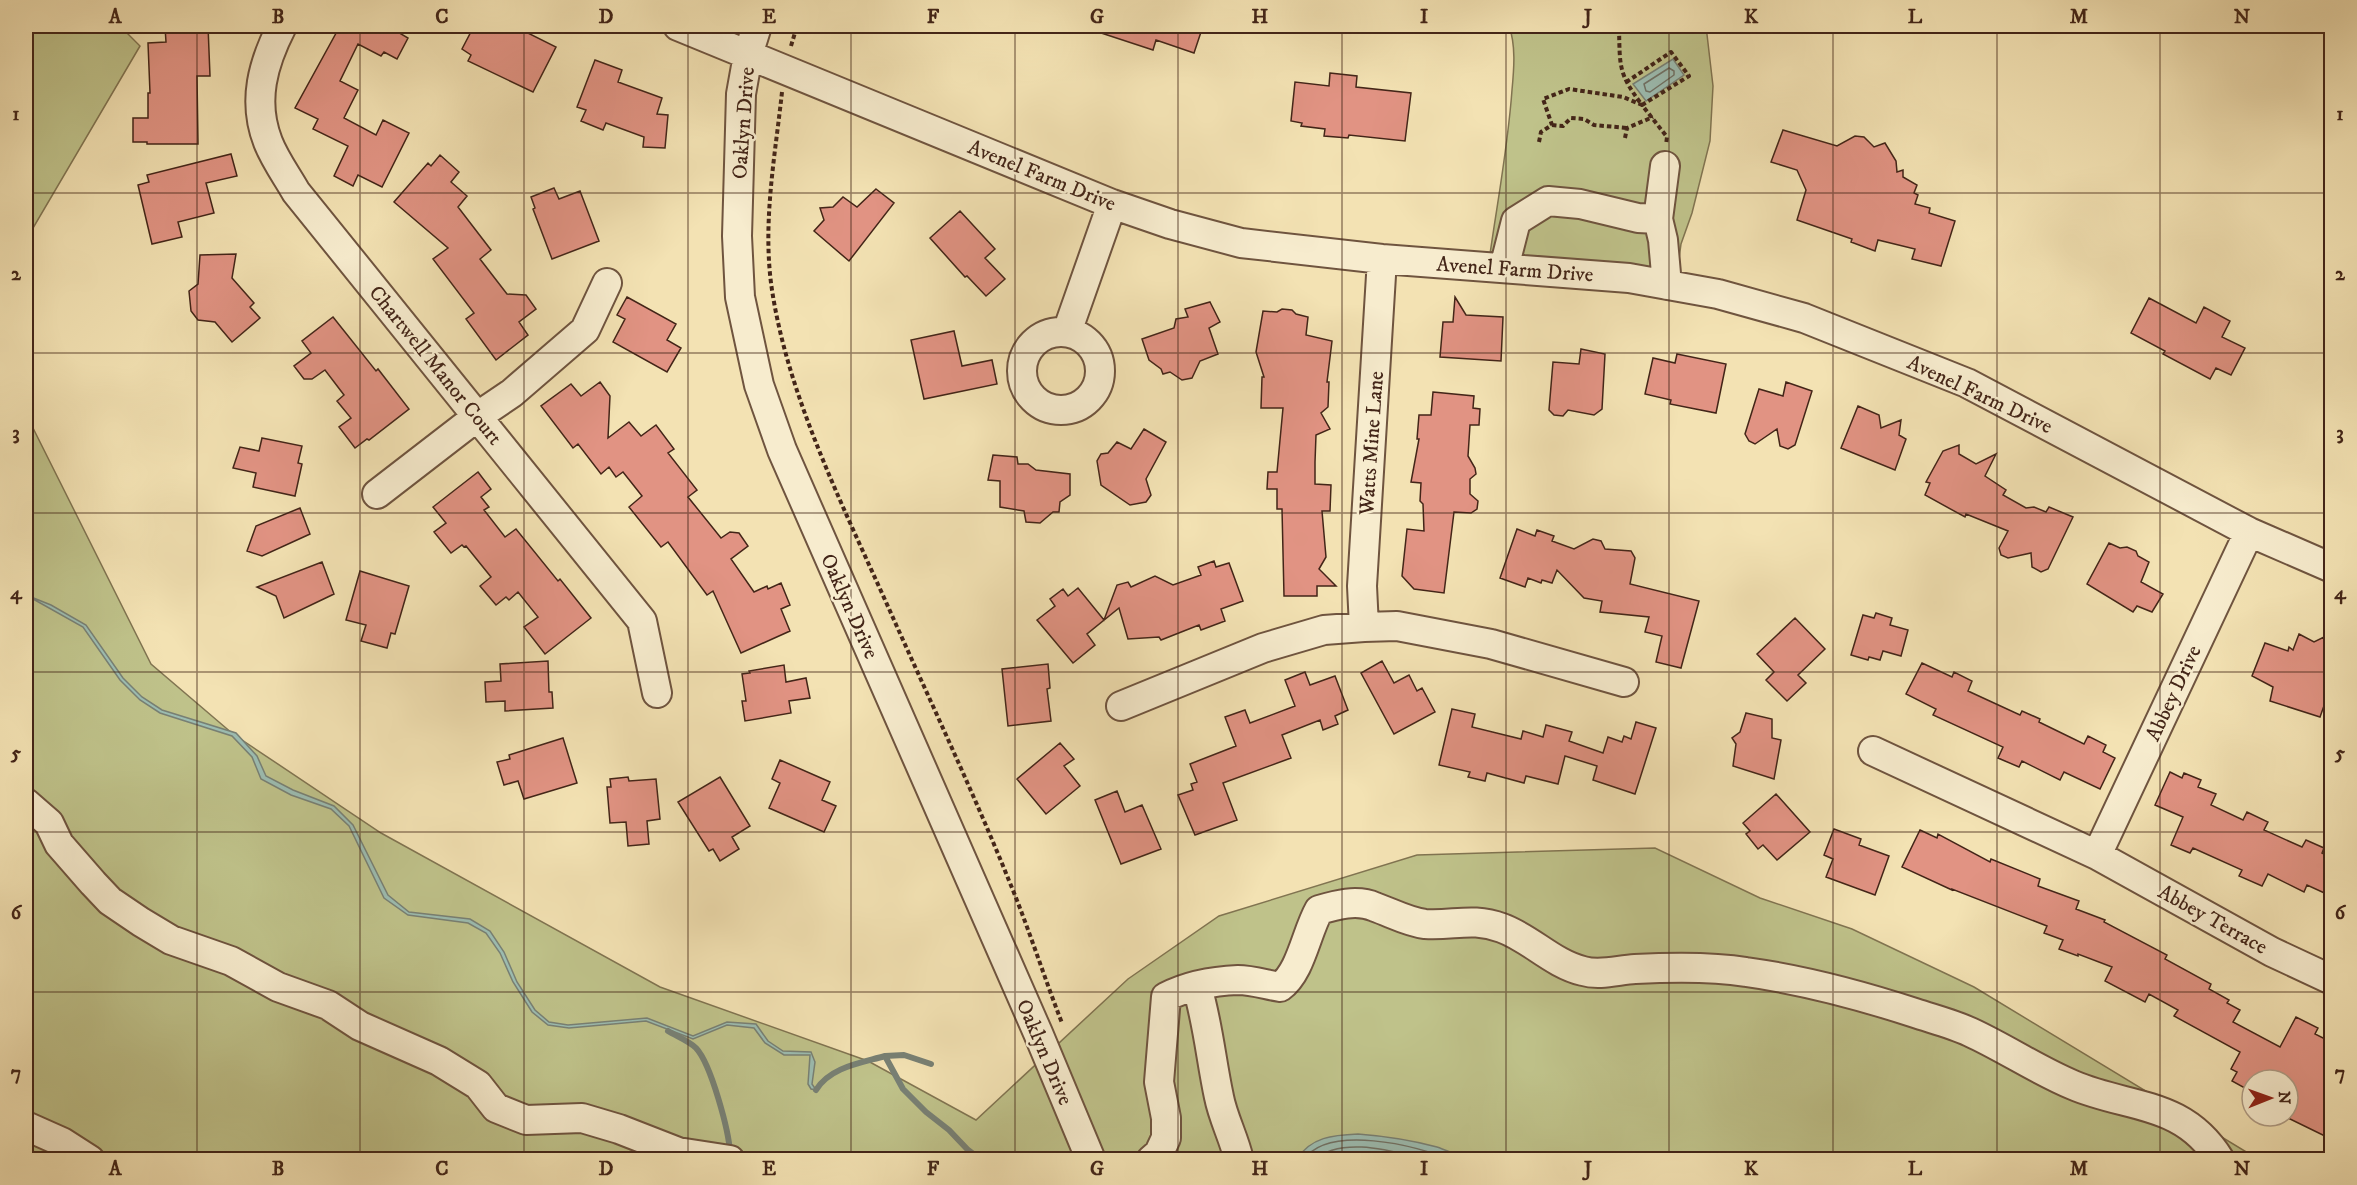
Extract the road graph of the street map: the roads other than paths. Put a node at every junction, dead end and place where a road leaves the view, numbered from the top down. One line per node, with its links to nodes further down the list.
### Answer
1 (282, 26): 13 (street, Chartwell Manor Court)
2 (678, 26): 4 (street, Avenel Farm Drive)
3 (757, 26): 4 (street, Oaklyn Drive)
4 (748, 55): 6 (street, Avenel Farm Drive); 29 (street, Oaklyn Drive)
5 (1665, 166): 7 (street)
6 (1112, 204): 8 (street, Avenel Farm Drive); 12 (street)
7 (1658, 219): 9 (street); 11 (street)
8 (1382, 259): 9 (street, Avenel Farm Drive); 17 (street, Watts Mine Lane)
9 (1504, 268): 11 (street, Avenel Farm Drive)
10 (607, 283): 13 (street)
11 (1667, 285): 15 (street, Avenel Farm Drive)
12 (1067, 332)
13 (478, 416): 14 (street); 19 (street, Chartwell Manor Court)
14 (377, 494)
15 (2249, 532): 16 (street, Avenel Farm Drive); 23 (street, Abbey Drive)
16 (2331, 568)
17 (1364, 627): 18 (street); 20 (street)
18 (1624, 682)
19 (657, 693)
20 (1121, 706)
21 (1873, 751): 23 (street, Abbey Terrace)
22 (26, 803): 28 (street)
23 (2097, 855): 24 (street, Abbey Terrace)
24 (2331, 980)
25 (1197, 987): 30 (street); 31 (street); 32 (street)
26 (26, 1126): 27 (street)
27 (90, 1160)
28 (730, 1160)
29 (1091, 1160)
30 (1151, 1160)
31 (1239, 1160)
32 (2220, 1160)

